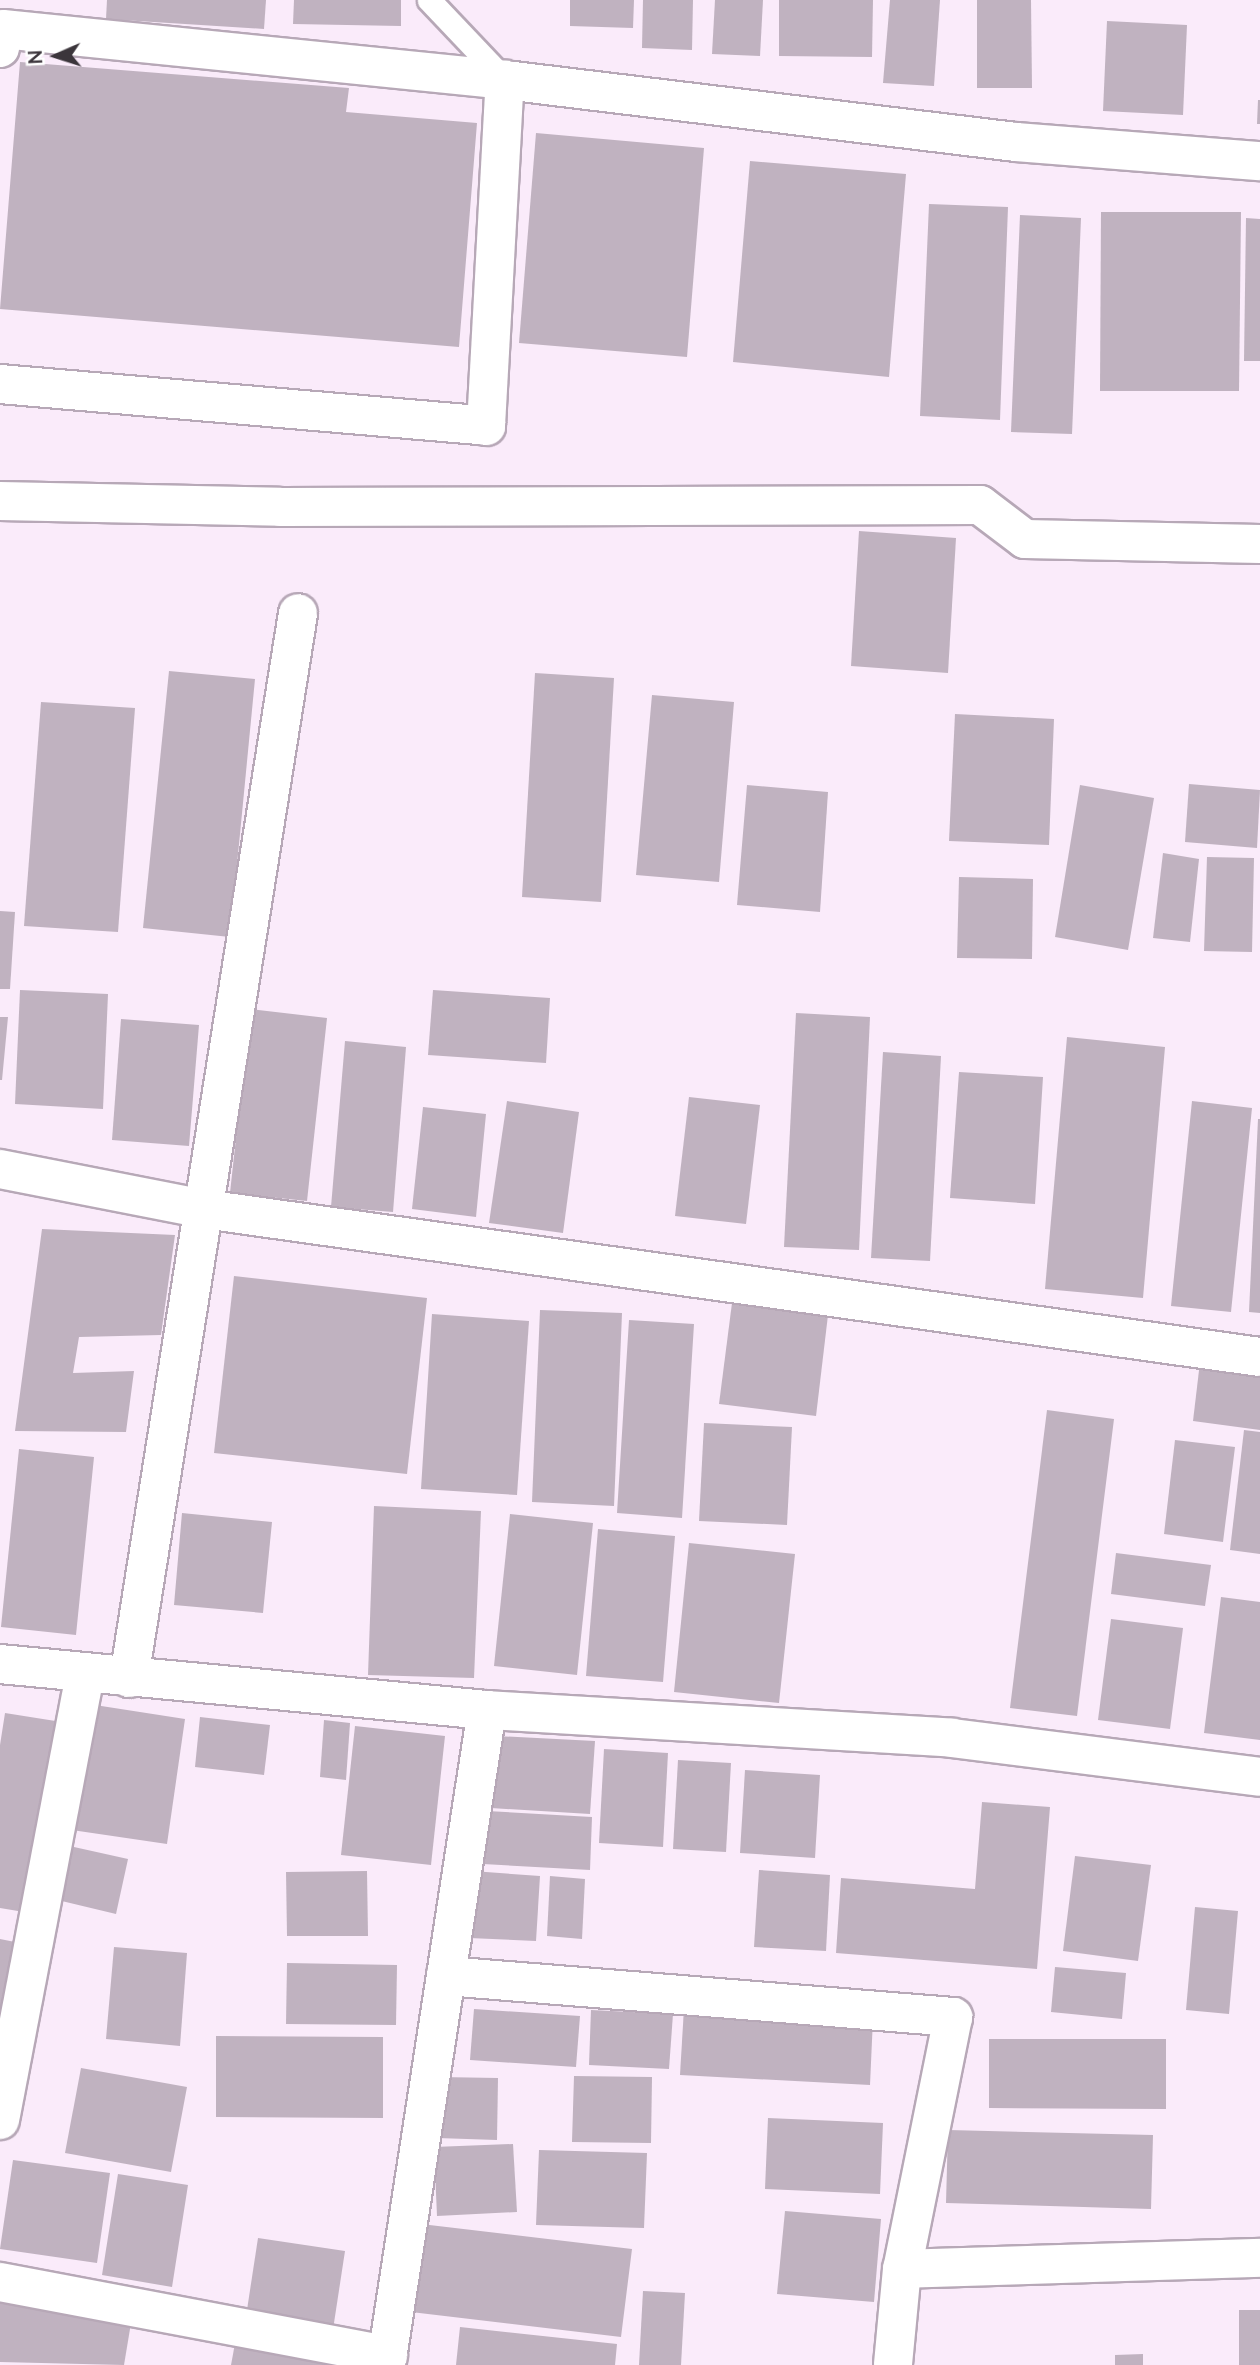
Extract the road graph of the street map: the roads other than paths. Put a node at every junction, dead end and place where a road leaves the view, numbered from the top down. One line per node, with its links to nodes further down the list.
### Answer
1 (429, 0): 3 (lane)
2 (0, 48): 3 (street)
3 (505, 80): 4 (street); 5 (street)
4 (1260, 161)
5 (0, 384)
6 (0, 501): 7 (street)
7 (1260, 544)
8 (298, 613): 10 (street)
9 (0, 1169): 10 (street)
10 (204, 1209): 11 (street); 14 (street)
11 (1260, 1357)
12 (0, 1664): 13 (street)
13 (85, 1673): 14 (street); 18 (street)
14 (129, 1678): 15 (street)
15 (487, 1710): 16 (street); 17 (street)
16 (1260, 1777)
17 (446, 1976): 20 (street); 22 (street)
18 (0, 2120)
19 (1260, 2258): 20 (street)
20 (902, 2269): 23 (street)
21 (0, 2282): 22 (street)
22 (387, 2360)
23 (893, 2365)

